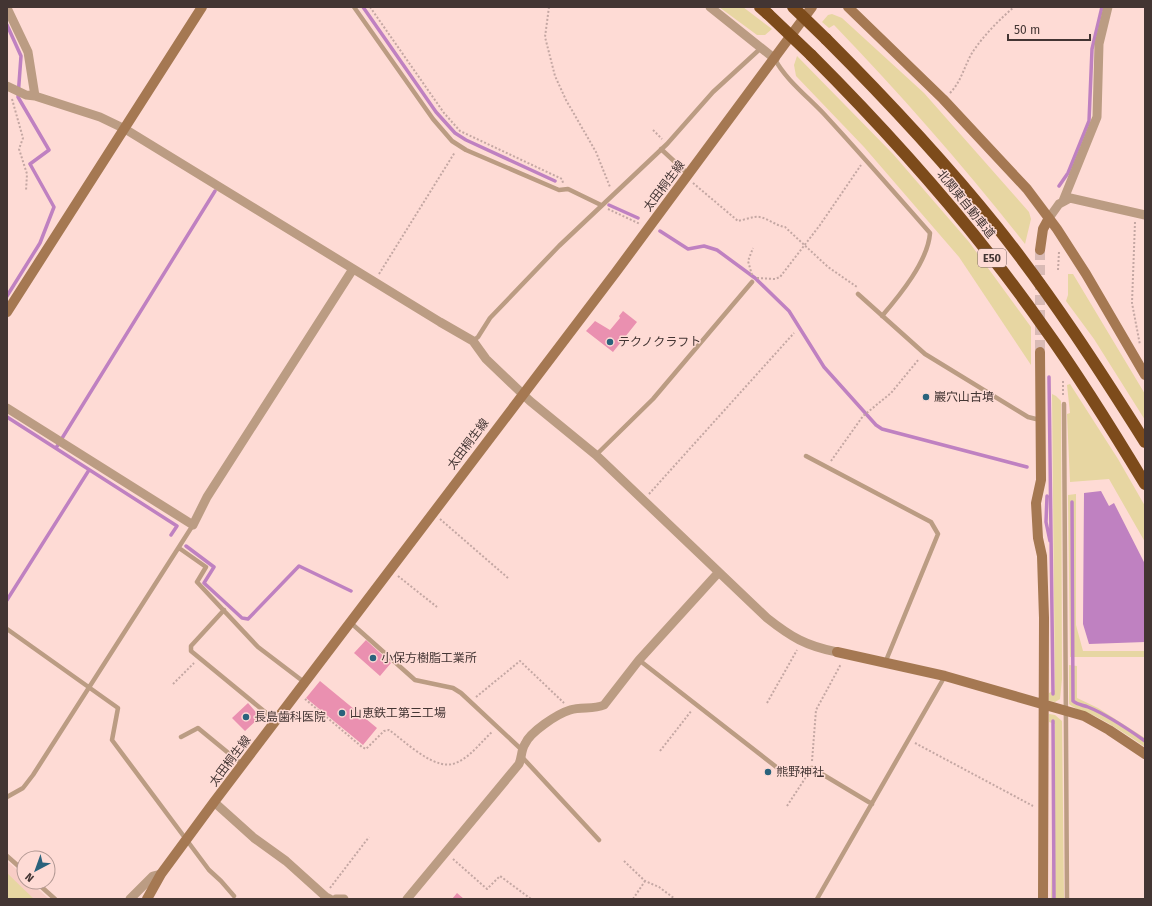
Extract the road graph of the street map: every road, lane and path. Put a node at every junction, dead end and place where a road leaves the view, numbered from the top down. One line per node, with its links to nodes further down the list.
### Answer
1 (202, 7): 18 (street)
2 (354, 7): 21 (lane)
3 (370, 7): 25 (path)
4 (550, 7): 27 (path)
5 (710, 7): 13 (street)
6 (793, 7): 55 (highway, 北関東自動車道 / E50, bridge)
7 (812, 7): 14 (street, 太田桐生線)
8 (848, 7): 17 (street)
9 (1014, 7): 17 (path)
10 (1108, 7): 28 (street)
11 (7, 8): 16 (street)
12 (764, 11): 59 (highway, 北関東自動車道 / E50, bridge)
13 (761, 48): 14 (street); 20 (lane)
14 (774, 60): 23 (lane); 24 (street, 太田桐生線)
15 (11, 89): 16 (street); 26 (path)
16 (30, 96): 18 (street)
17 (943, 99): 31 (street)
18 (125, 129): 37 (street); 42 (street)
19 (653, 130): 20 (path)
20 (667, 144): 22 (lane)
21 (459, 146): 25 (lane); 39 (path)
22 (661, 149): 24 (lane); 27 (lane)
23 (866, 160): 33 (path); 43 (lane)
24 (690, 178): 33 (path); 51 (street, 太田桐生線)
25 (564, 190): 29 (lane)
26 (26, 191)
27 (614, 195): 29 (lane)
28 (1062, 201): 30 (street); 31 (street)
29 (601, 205): 32 (path); 45 (lane)
30 (1140, 214): 46 (path)
31 (1049, 218): 35 (street); 49 (street)
32 (641, 225)
33 (804, 246): 34 (path); 41 (path)
34 (754, 248)
35 (1040, 250)
36 (1059, 251): 38 (path)
37 (353, 270): 39 (street); 62 (street)
38 (1058, 270)
39 (375, 281): 45 (street)
40 (752, 282): 56 (lane)
41 (858, 294): 43 (lane)
42 (7, 312)
43 (882, 316): 48 (lane)
44 (794, 333): 60 (path)
45 (473, 341): 51 (street)
46 (1141, 347)
47 (1040, 352): 54 (street)
48 (924, 353): 54 (lane); 58 (path)
49 (1145, 375)
50 (1062, 381): 52 (path)
51 (523, 393): 56 (street); 61 (street, 太田桐生線)
52 (1064, 404): 86 (lane)
53 (7, 408): 62 (street)
54 (1042, 421): 83 (street)
55 (1145, 442)
56 (596, 455): 60 (street)
57 (806, 456): 58 (lane)
58 (826, 466): 75 (lane)
59 (1145, 484)
60 (642, 498): 65 (street)
61 (433, 513): 64 (street, 太田桐生線); 66 (path)
62 (193, 525): 63 (lane)
63 (179, 548): 68 (lane); 79 (lane)
64 (391, 570): 67 (path); 69 (street, 太田桐生線)
65 (718, 573): 71 (street); 74 (street)
66 (508, 578)
67 (437, 607)
68 (224, 610): 73 (lane); 77 (lane)
69 (351, 623): 77 (street, 太田桐生線); 81 (lane)
70 (7, 629): 79 (lane)
71 (802, 641): 72 (street); 82 (path)
72 (842, 653): 75 (street); 95 (path)
73 (200, 656): 78 (path); 87 (lane)
74 (639, 660): 84 (lane); 85 (street)
75 (885, 663): 76 (street)
76 (945, 676): 83 (street); 90 (lane)
77 (306, 683): 80 (street, 太田桐生線)
78 (173, 684)
79 (90, 687): 96 (lane); 102 (lane)
80 (298, 693): 87 (street, 太田桐生線); 88 (path)
81 (470, 701): 85 (path); 88 (lane)
82 (768, 703)
83 (1043, 704): 86 (street); 100 (street)
84 (696, 705): 91 (path); 95 (lane)
85 (570, 710): 92 (street)
86 (1066, 710): 93 (street); 124 (lane)
87 (276, 721): 94 (street, 太田桐生線)
88 (498, 726): 92 (lane)
89 (181, 737): 94 (lane)
90 (909, 740): 98 (lane); 100 (path)
91 (660, 751)
92 (522, 753): 103 (lane); 104 (street)
93 (1145, 754)
94 (243, 765): 97 (street, 太田桐生線)
95 (812, 768): 98 (lane); 99 (path)
96 (7, 797)
97 (214, 802): 102 (street, 太田桐生線); 112 (street)
98 (872, 804): 122 (lane)
99 (787, 806)
100 (1043, 811): 123 (street)
101 (369, 837): 112 (path)
102 (187, 840): 108 (street, 太田桐生線); 111 (lane)
103 (599, 840)
104 (446, 853): 118 (street); 119 (path)
105 (7, 856): 107 (lane)
106 (624, 861): 109 (path)
107 (16, 864)
108 (161, 874): 114 (street); 115 (street, 太田桐生線)
109 (645, 881): 120 (path); 121 (path)
110 (44, 890): 113 (lane)
111 (234, 896)
112 (327, 897)
113 (54, 899)
114 (130, 899)
115 (147, 899)
116 (336, 899): 117 (street)
117 (344, 899)
118 (407, 899)
119 (531, 899)
120 (633, 899)
121 (675, 899)
122 (817, 899)
123 (1043, 899)
124 (1067, 899)

